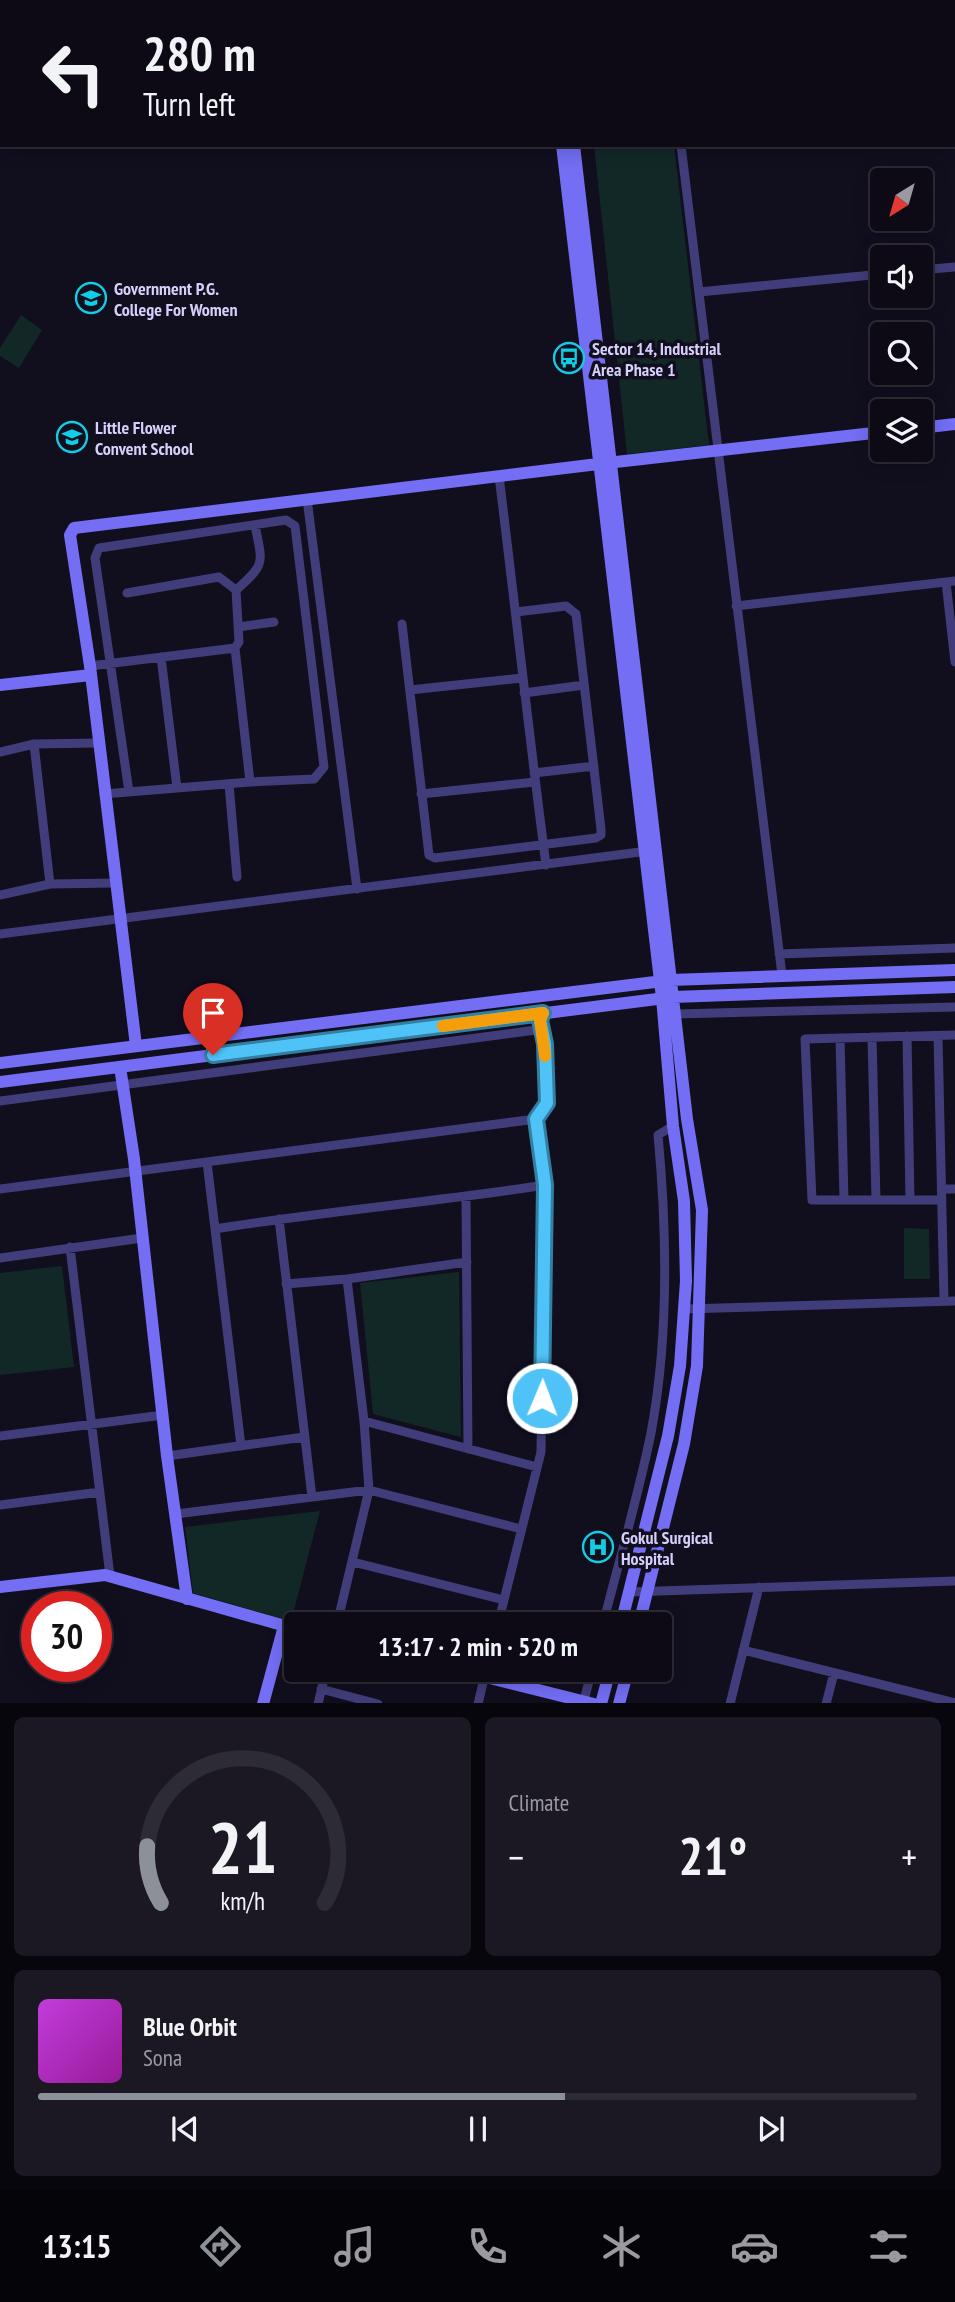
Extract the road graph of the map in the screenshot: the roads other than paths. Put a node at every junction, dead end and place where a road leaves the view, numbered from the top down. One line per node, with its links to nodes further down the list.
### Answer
1 (562, 147): 12 (street)
2 (574, 147): 12 (street)
3 (681, 147): 7 (street)
4 (955, 267): 5 (street)
5 (933, 269)
6 (870, 275): 7 (street)
7 (699, 292): 11 (street)
8 (955, 424): 9 (street)
9 (933, 427)
10 (870, 433): 11 (street)
11 (717, 451): 12 (street); 19 (street)
12 (605, 463): 13 (street); 46 (street)
13 (499, 476): 14 (street); 20 (street)
14 (307, 499): 28 (street); 51 (street)
15 (256, 525): 17 (street); 27 (street); 39 (street)
16 (950, 582): 19 (street); 26 (street)
17 (236, 590): 18 (street); 23 (street)
18 (127, 593)
19 (736, 606): 56 (street)
20 (516, 611): 29 (street); 31 (street)
21 (274, 622): 23 (street)
22 (402, 624): 32 (street)
23 (238, 627): 24 (street)
24 (235, 648): 25 (street); 39 (street)
25 (161, 657): 27 (street); 41 (street)
26 (955, 662)
27 (112, 663): 28 (street); 42 (street)
28 (90, 670): 30 (street); 34 (street)
29 (522, 678): 32 (street); 33 (street)
30 (0, 685)
31 (584, 685): 33 (street); 37 (street)
32 (410, 690): 44 (street)
33 (524, 694): 38 (street)
34 (98, 743): 35 (street); 43 (street)
35 (34, 744): 36 (street); 50 (street)
36 (0, 752)
37 (594, 766): 38 (street); 45 (street)
38 (535, 778): 44 (street); 45 (street)
39 (250, 782): 40 (street)
40 (229, 784): 41 (street); 48 (street)
41 (177, 788): 42 (street)
42 (129, 792): 43 (street)
43 (104, 794): 49 (street)
44 (421, 794): 45 (street)
45 (543, 844): 47 (street)
46 (650, 851): 47 (street); 59 (street)
47 (546, 865): 51 (street)
48 (237, 877)
49 (115, 883): 50 (street); 53 (street)
50 (50, 884): 52 (street)
51 (357, 889): 53 (street)
52 (0, 895)
53 (119, 920): 54 (street); 70 (street)
54 (0, 934)
55 (955, 948): 56 (street)
56 (779, 954): 58 (street)
57 (955, 970): 58 (street)
58 (782, 975): 59 (street)
59 (666, 980): 61 (street); 70 (street)
60 (955, 987): 61 (street)
61 (668, 998): 63 (street); 64 (street); 77 (street)
62 (955, 1007): 63 (street)
63 (675, 1014): 100 (street)
64 (542, 1017): 72 (street); 74 (street); 76 (street)
65 (955, 1035): 66 (street)
66 (938, 1036): 68 (street); 82 (street)
67 (872, 1037): 68 (street); 69 (street); 86 (street)
68 (906, 1037): 87 (street)
69 (840, 1038): 85 (street); 85 (street)
70 (132, 1047): 71 (street); 72 (street)
71 (0, 1063)
72 (125, 1066): 73 (street); 74 (street)
73 (0, 1082)
74 (124, 1084): 75 (street); 79 (street)
75 (0, 1101)
76 (536, 1119): 78 (street); 80 (street)
77 (673, 1126): 99 (street); 127 (street)
78 (207, 1162): 79 (street); 90 (street)
79 (136, 1172): 81 (street); 91 (street)
80 (545, 1185): 84 (street); 109 (street)
81 (0, 1189)
82 (942, 1189): 83 (street); 88 (street)
83 (955, 1189)
84 (466, 1198): 89 (street); 94 (street)
85 (844, 1200): 86 (street)
86 (876, 1200): 87 (street)
87 (910, 1200): 88 (street)
88 (942, 1200): 97 (street)
89 (279, 1219): 90 (street); 96 (street)
90 (215, 1230): 106 (street)
91 (142, 1238): 92 (street); 101 (street)
92 (70, 1247): 93 (street); 103 (street)
93 (0, 1258)
94 (467, 1262): 95 (street); 107 (street)
95 (348, 1279): 96 (street); 102 (street)
96 (286, 1284): 105 (street)
97 (944, 1301): 98 (street); 100 (street)
98 (955, 1301)
99 (684, 1309): 100 (street); 122 (street)
100 (699, 1309): 121 (street)
101 (163, 1415): 103 (street); 108 (street)
102 (363, 1422): 107 (street); 110 (street)
103 (91, 1424): 104 (street); 111 (street)
104 (0, 1436)
105 (304, 1437): 106 (street); 112 (street)
106 (241, 1446): 108 (street)
107 (468, 1449): 109 (street)
108 (167, 1455): 114 (street)
109 (537, 1467): 115 (street)
110 (369, 1490): 112 (street); 115 (street); 116 (street)
111 (100, 1492): 113 (street); 117 (street)
112 (312, 1497): 114 (street)
113 (0, 1505)
114 (176, 1514): 123 (street)
115 (521, 1529): 124 (street)
116 (353, 1562): 124 (street); 125 (street)
117 (110, 1576): 119 (street); 123 (street)
118 (955, 1581): 120 (street)
119 (0, 1587)
120 (759, 1587): 121 (street); 132 (street)
121 (647, 1591): 122 (street); 129 (street)
122 (629, 1592): 128 (street)
123 (187, 1599): 130 (street)
124 (503, 1600): 126 (street)
125 (340, 1612)
126 (500, 1612)
127 (606, 1612)
128 (624, 1612)
129 (642, 1612)
130 (284, 1625)
131 (284, 1644): 142 (street)
132 (743, 1650): 133 (street); 149 (street)
133 (834, 1673): 141 (street); 150 (street)
134 (323, 1682): 140 (street)
135 (483, 1682): 145 (street)
136 (516, 1682): 146 (street)
137 (590, 1682): 146 (street)
138 (607, 1682): 147 (street)
139 (625, 1682): 148 (street)
140 (321, 1689): 143 (street); 144 (street)
141 (935, 1701): 151 (street)
142 (263, 1703)
143 (318, 1703)
144 (378, 1703)
145 (478, 1703)
146 (587, 1703)
147 (601, 1703)
148 (620, 1703)
149 (730, 1703)
150 (826, 1703)
151 (955, 1703)

